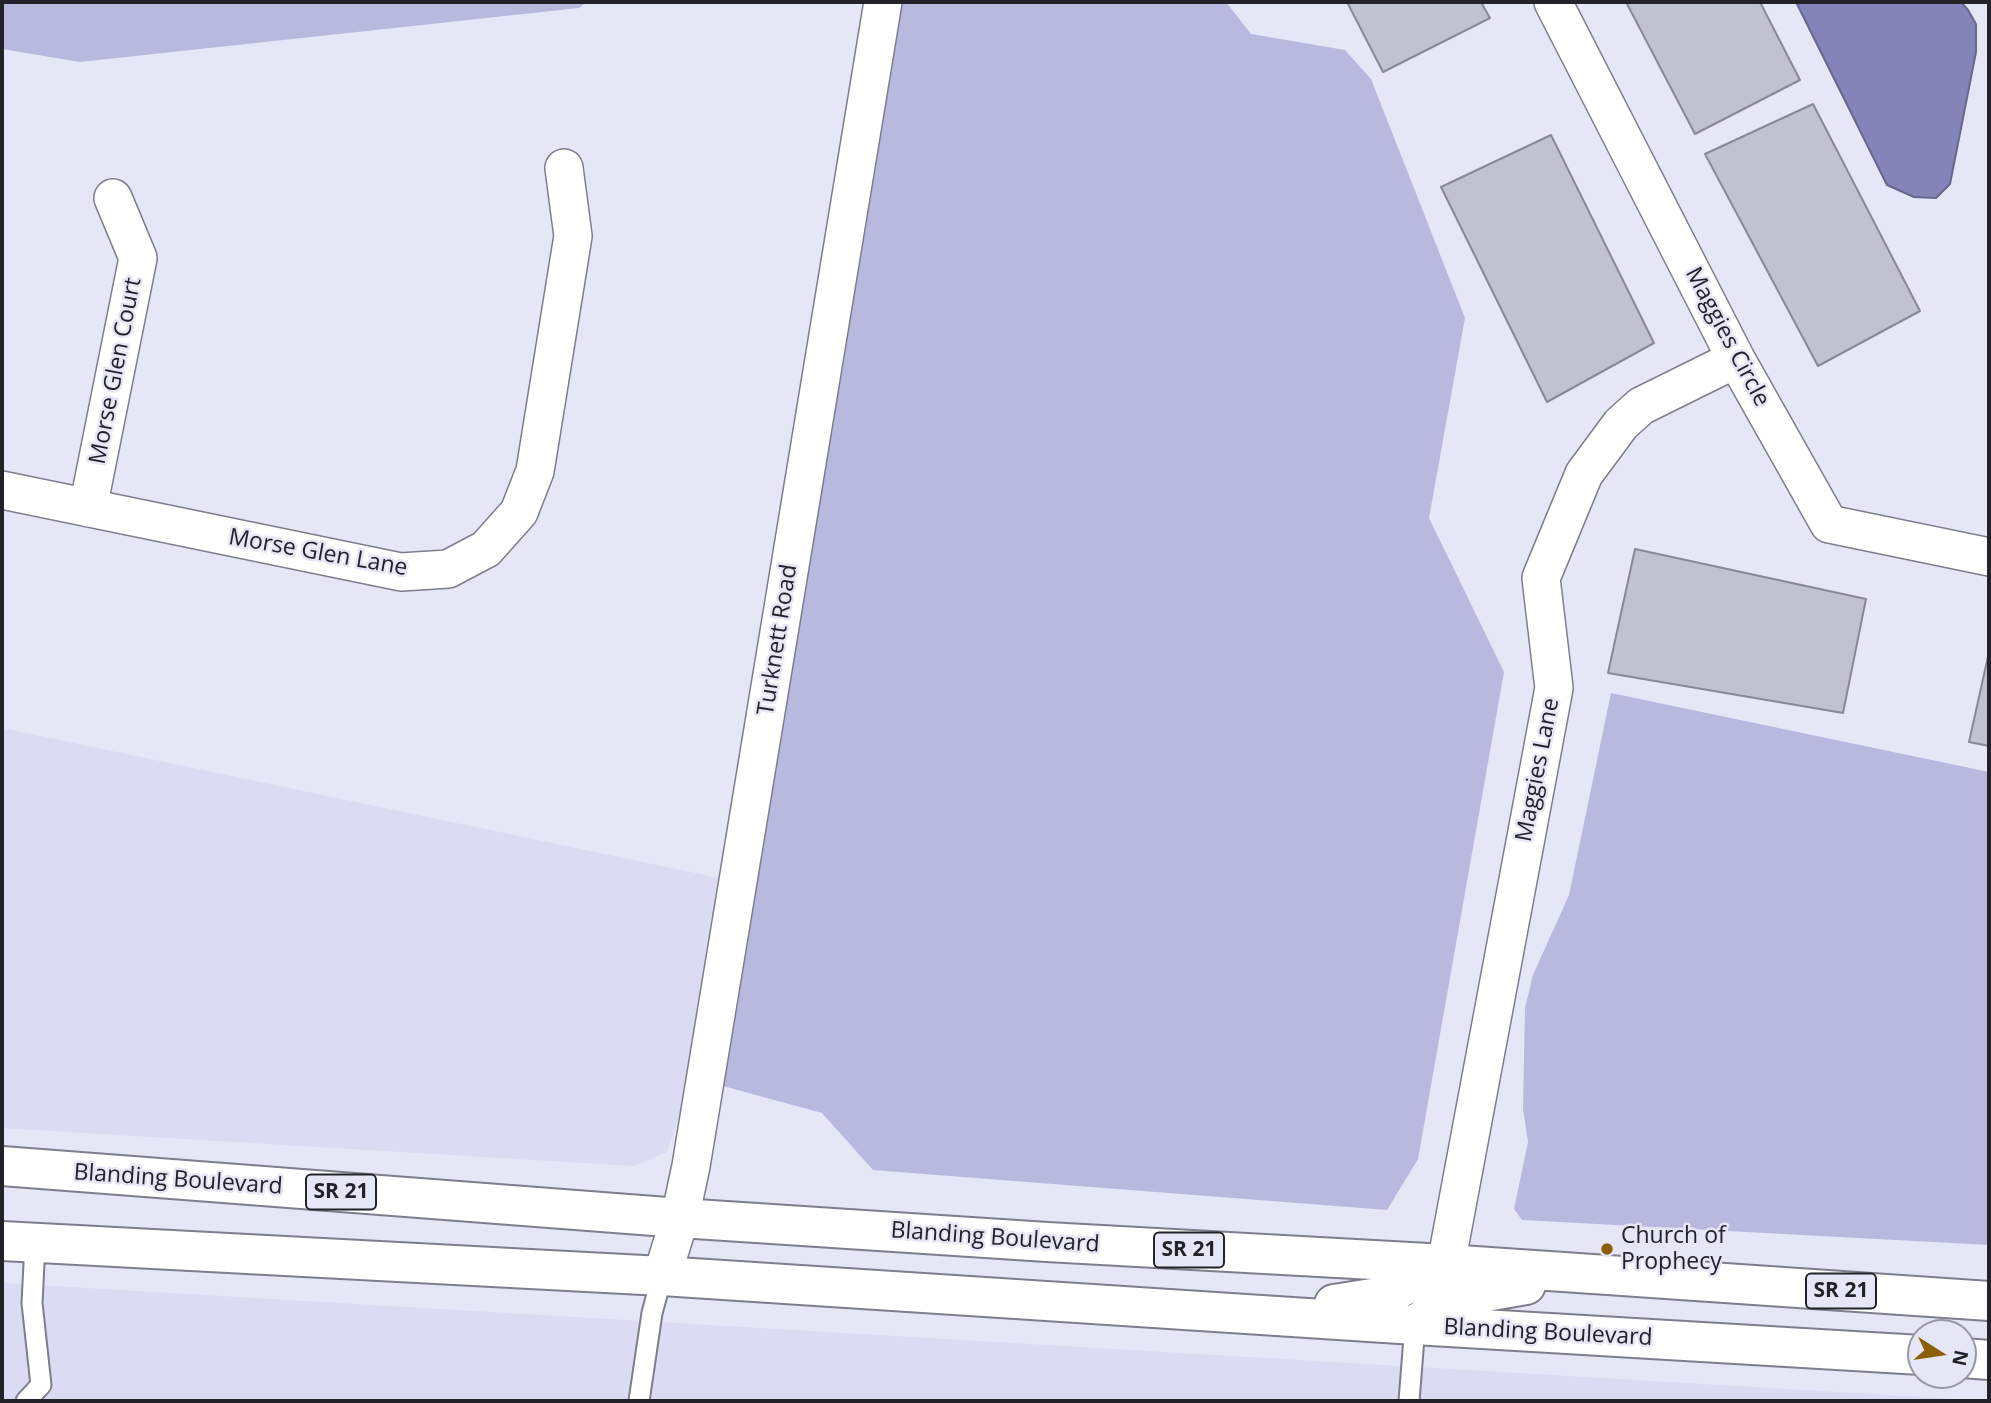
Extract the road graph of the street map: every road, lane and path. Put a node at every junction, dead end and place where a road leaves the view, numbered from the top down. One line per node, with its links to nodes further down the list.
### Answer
1 (883, 2): 10 (street, Turknett Road)
2 (1553, 2): 5 (street, Maggies Circle)
3 (564, 168): 7 (street, Morse Glen Lane)
4 (113, 198): 7 (street, Morse Glen Court)
5 (1736, 359): 8 (street, Maggies Circle); 12 (street, Maggies Lane)
6 (2, 490): 7 (street, Morse Glen Lane)
7 (88, 508)
8 (1989, 557)
9 (2, 1166): 10 (main road, Blanding Boulevard / SR 21)
10 (680, 1218): 12 (main road, Blanding Boulevard / SR 21); 14 (street, Turknett Road)
11 (18, 1242): 14 (main road, Blanding Boulevard); 19 (lane)
12 (1446, 1264): 13 (main road, Blanding Boulevard / SR 21); 16 (main road)
13 (1589, 1275): 15 (main road, Blanding Boulevard / SR 21); 17 (main road)
14 (662, 1276): 16 (main road, Blanding Boulevard); 20 (lane)
15 (1989, 1301)
16 (1266, 1316): 17 (main road, Blanding Boulevard)
17 (1415, 1325): 18 (main road, Blanding Boulevard); 21 (lane)
18 (1907, 1355)
19 (26, 1401)
20 (639, 1401)
21 (1409, 1401)

